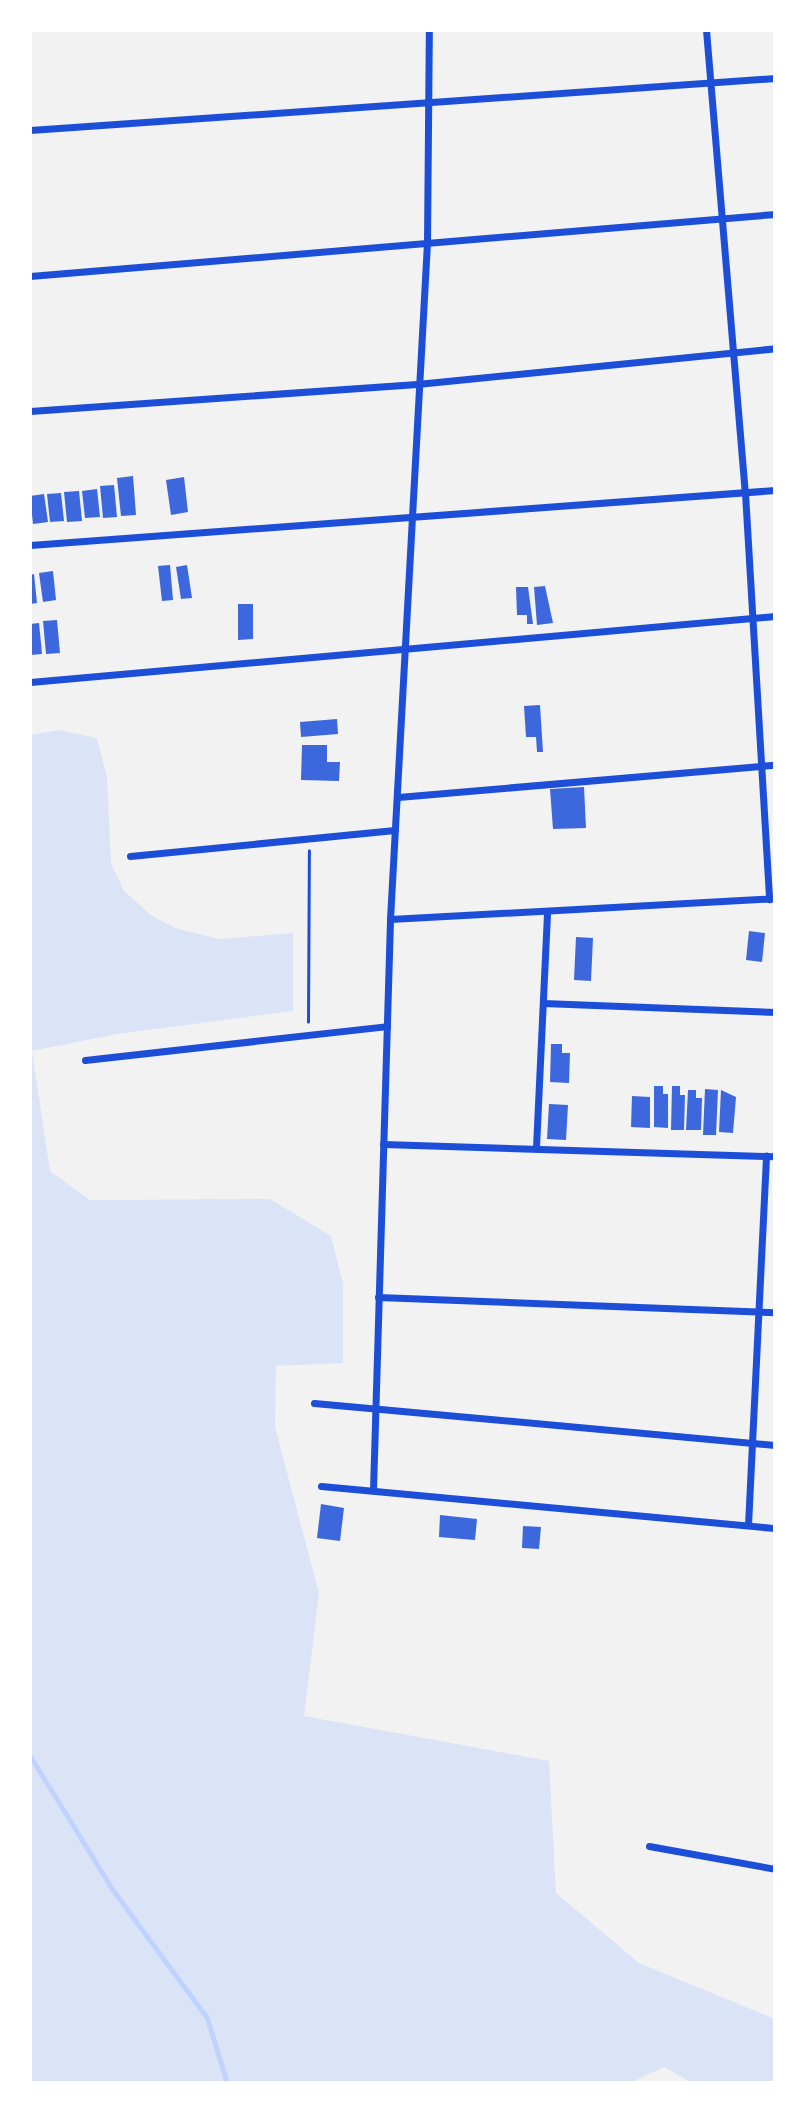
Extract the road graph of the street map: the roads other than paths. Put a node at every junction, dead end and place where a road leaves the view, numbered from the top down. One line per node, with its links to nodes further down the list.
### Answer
1 (429, 30): 5 (street)
2 (706, 30): 4 (street)
3 (775, 78): 4 (street)
4 (711, 84): 5 (street); 8 (street)
5 (430, 100): 6 (street); 9 (street)
6 (30, 130)
7 (775, 214): 8 (street)
8 (722, 219): 9 (street); 12 (street)
9 (426, 243): 10 (street); 13 (street)
10 (30, 276)
11 (775, 348): 12 (street)
12 (734, 351): 13 (street); 16 (street)
13 (416, 384): 14 (street); 17 (street)
14 (30, 411)
15 (775, 490): 16 (street)
16 (745, 493): 17 (street); 20 (street)
17 (409, 517): 18 (street); 21 (street)
18 (30, 545)
19 (775, 617): 20 (street)
20 (752, 618): 21 (street); 24 (street)
21 (404, 652): 22 (street); 25 (street)
22 (30, 681)
23 (775, 765): 24 (street)
24 (762, 766): 25 (street); 28 (street)
25 (398, 797): 26 (street)
26 (395, 830): 27 (street); 30 (street)
27 (130, 856)
28 (772, 899): 29 (street)
29 (547, 912): 30 (street); 31 (street)
30 (390, 919): 33 (street)
31 (543, 1003): 32 (street); 36 (street)
32 (775, 1012)
33 (387, 1026): 34 (street); 35 (street)
34 (85, 1060)
35 (383, 1144): 36 (street); 39 (street)
36 (536, 1147): 37 (street)
37 (766, 1155): 38 (street); 40 (street)
38 (775, 1156)
39 (379, 1297): 40 (street); 43 (street)
40 (758, 1311): 41 (street); 44 (street)
41 (775, 1312)
42 (314, 1403): 43 (street)
43 (375, 1409): 44 (street); 47 (street)
44 (752, 1443): 45 (street); 48 (street)
45 (775, 1445)
46 (321, 1486): 47 (street)
47 (373, 1490): 48 (street)
48 (748, 1525): 49 (street)
49 (775, 1528)
50 (649, 1846): 51 (street)
51 (775, 1869)

